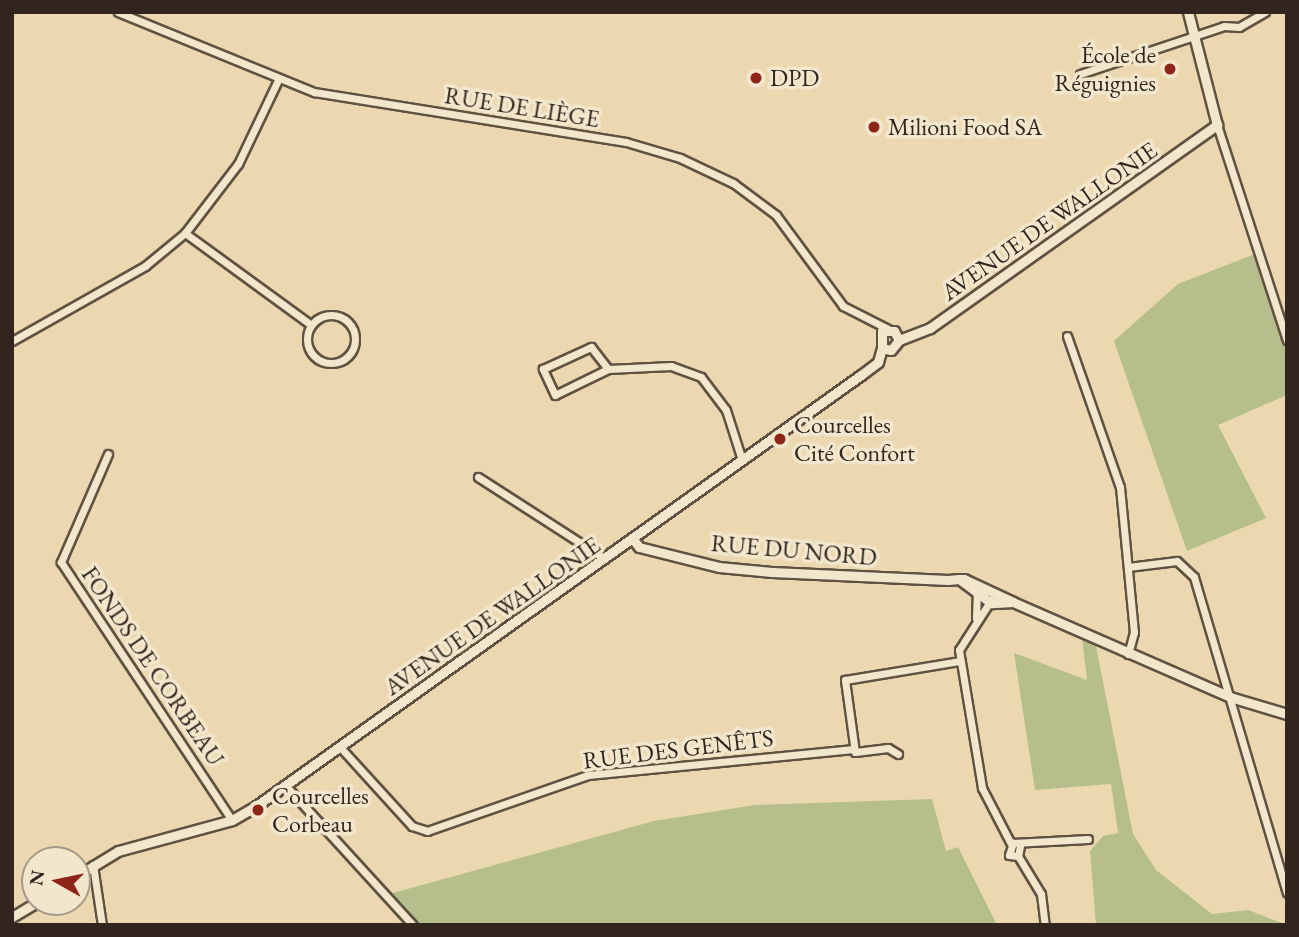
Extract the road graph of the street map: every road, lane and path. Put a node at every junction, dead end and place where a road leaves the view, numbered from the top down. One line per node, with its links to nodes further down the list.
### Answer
1 (118, 12): 6 (street, RUE DE LIÈGE)
2 (1188, 12): 4 (street)
3 (1265, 12): 4 (street)
4 (1194, 37): 5 (street); 7 (street)
5 (1080, 74)
6 (278, 80): 8 (street); 9 (street, RUE DE LIÈGE)
7 (1217, 125): 14 (street, AVENUE DE WALLONIE); 15 (street)
8 (185, 233): 10 (street); 16 (street)
9 (870, 320): 11 (street, RUE DE LIÈGE); 12 (street)
10 (311, 325): 10 (street)
11 (888, 329): 12 (street); 14 (street)
12 (878, 336): 17 (street)
13 (1067, 336): 24 (street)
14 (899, 340): 17 (street, AVENUE DE WALLONIE)
15 (1287, 340)
16 (12, 341)
17 (881, 348): 20 (street, AVENUE DE WALLONIE)
18 (608, 369): 18 (street); 20 (street)
19 (108, 454): 39 (street, FONDS DE CORBEAU)
20 (742, 460): 22 (street, AVENUE DE WALLONIE)
21 (478, 477): 23 (street)
22 (633, 539): 23 (street, AVENUE DE WALLONIE); 25 (street, RUE DU NORD)
23 (605, 558): 35 (street, AVENUE DE WALLONIE)
24 (1128, 567): 31 (street); 33 (street)
25 (959, 579): 26 (street, RUE DU NORD); 27 (street, RUE DU NORD)
26 (986, 588): 27 (street); 28 (street, RUE DU NORD); 29 (street)
27 (972, 593): 29 (street, RUE DU NORD); 30 (street)
28 (1013, 602): 29 (street, RUE DU NORD); 31 (street, RUE DU NORD)
29 (992, 603): 30 (street)
30 (976, 618): 32 (street)
31 (1128, 654): 33 (street, RUE DU NORD)
32 (960, 661): 36 (street); 41 (street)
33 (1230, 697): 34 (street, RUE DU NORD); 45 (street)
34 (1287, 714)
35 (341, 747): 36 (street, RUE DES GENÊTS); 38 (street, AVENUE DE WALLONIE)
36 (855, 749): 37 (street, RUE DES GENÊTS)
37 (898, 754)
38 (285, 785): 39 (street, AVENUE DE WALLONIE); 47 (street)
39 (232, 820): 44 (street, AVENUE DE WALLONIE)
40 (1088, 839): 42 (street)
41 (1011, 844): 42 (street); 43 (street)
42 (1020, 846): 43 (street)
43 (1018, 856): 48 (street)
44 (93, 865): 46 (street)
45 (1287, 893)
46 (102, 925)
47 (413, 925)
48 (1045, 925)

